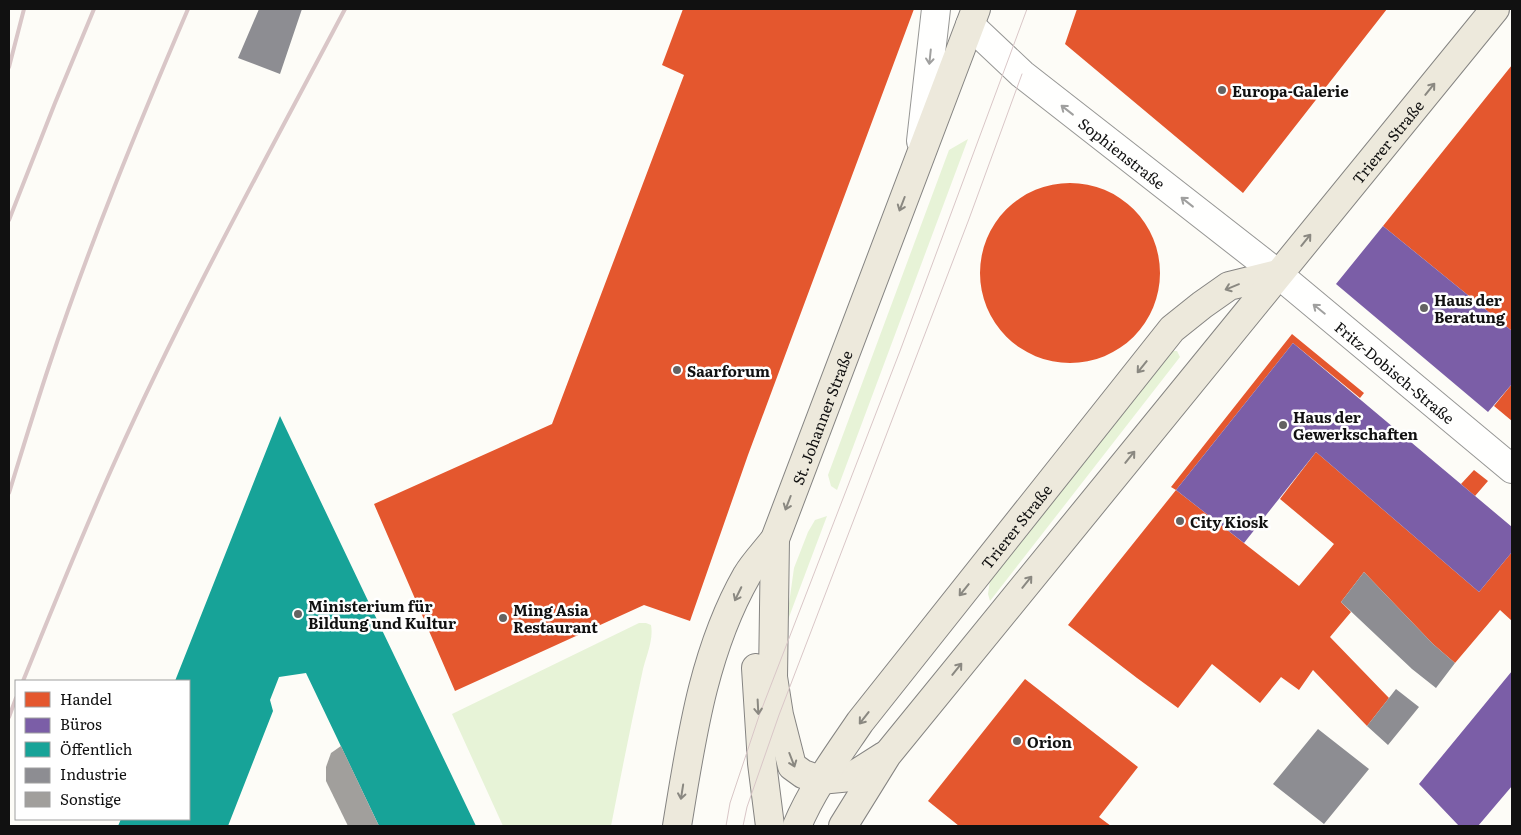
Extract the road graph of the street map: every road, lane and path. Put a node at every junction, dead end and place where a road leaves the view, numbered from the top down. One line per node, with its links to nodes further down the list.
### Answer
1 (936, 9): 4 (street, one-way to 4)
2 (1494, 9): 5 (main road, Trierer Straße, one-way to 2)
3 (973, 17): 4 (main road, St. Johanner Straße); 5 (street, Sophienstraße, one-way to 3)
4 (920, 158): 7 (main road, St. Johanner Straße, one-way to 7)
5 (1278, 274): 6 (street, Fritz-Dobisch-Straße, one-way to 5); 8 (main road, Trierer Straße, one-way to 5); 9 (main road, Trierer Straße, one-way to 9)
6 (1512, 469)
7 (775, 539): 9 (main road, one-way to 9); 10 (main road, St. Johanner Straße, one-way to 10); 11 (main road, one-way to 11)
8 (887, 755): 9 (main road); 13 (main road, Trierer Straße)
9 (820, 780): 12 (main road, Trierer Straße)
10 (677, 826)
11 (770, 826)
12 (797, 826)
13 (843, 826)

